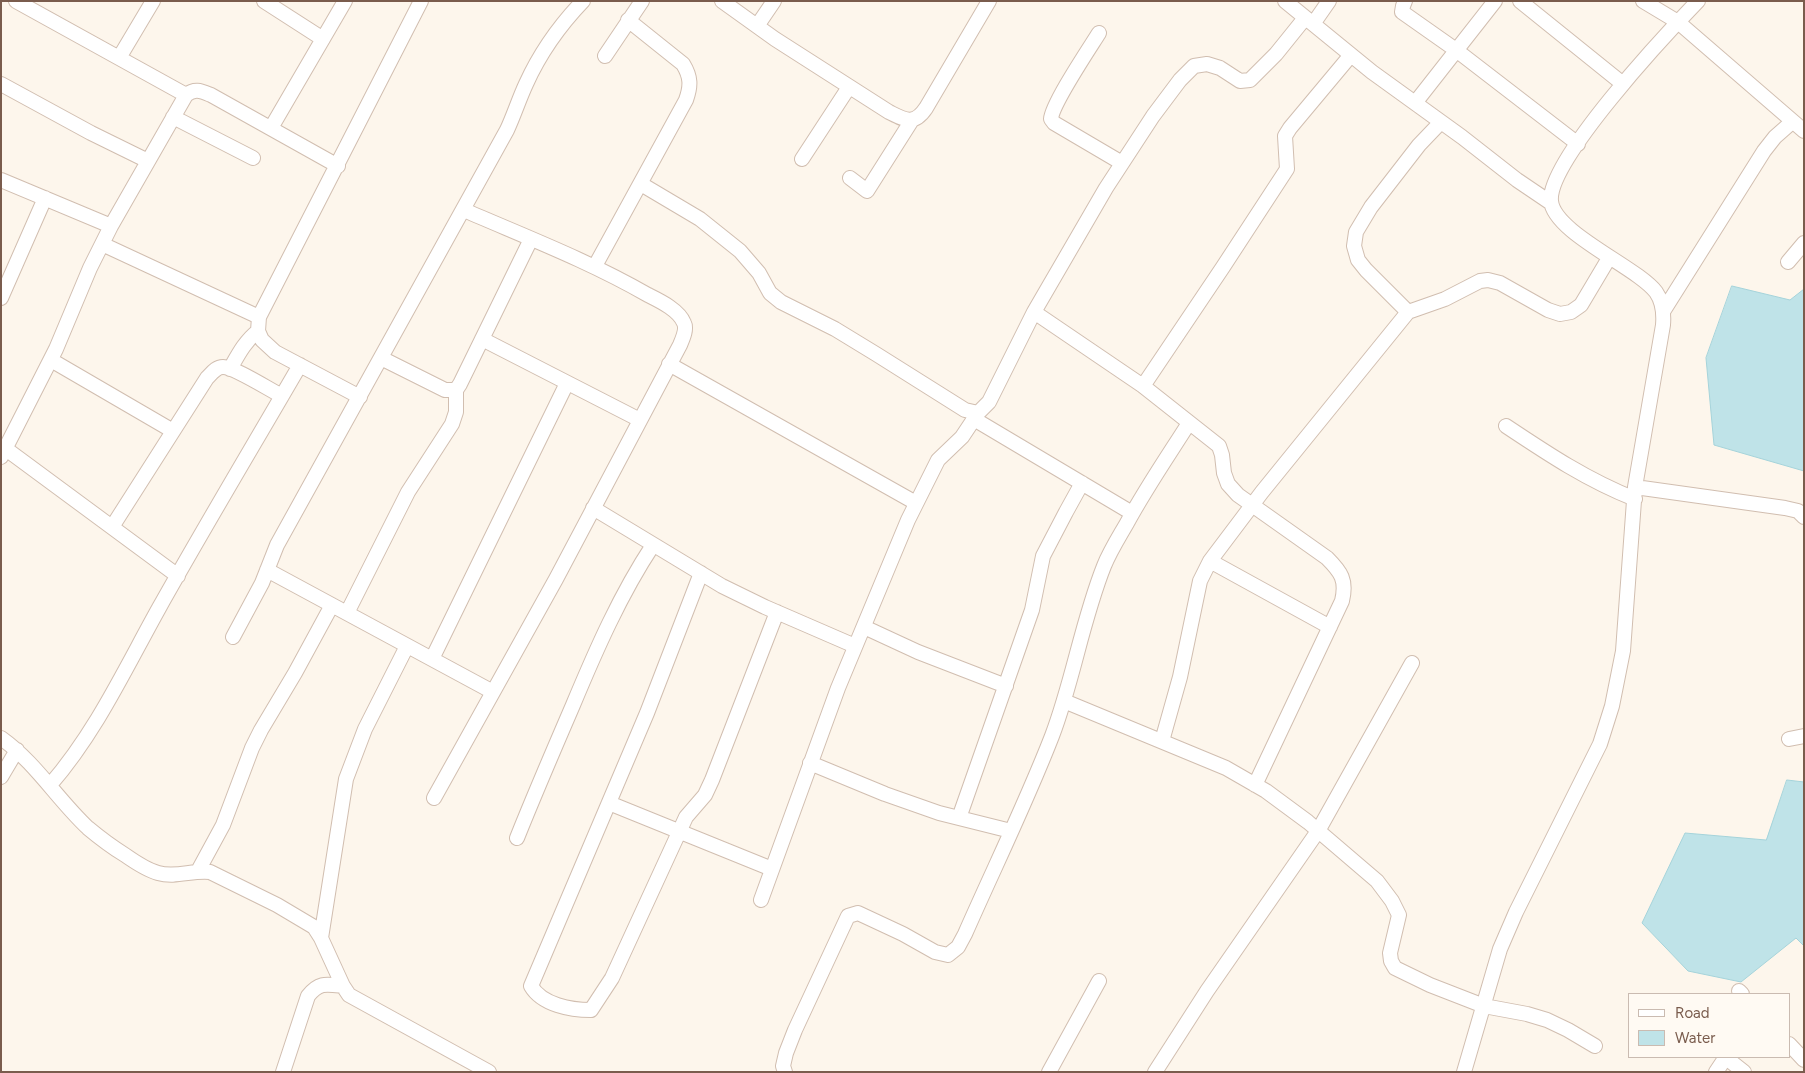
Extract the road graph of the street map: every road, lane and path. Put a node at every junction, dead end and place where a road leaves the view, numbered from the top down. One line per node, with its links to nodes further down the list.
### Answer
1 (16, 1): 27 (street)
2 (152, 1): 27 (street)
3 (264, 1): 23 (street)
4 (345, 1): 23 (street)
5 (421, 1): 44 (street)
6 (583, 1): 50 (street)
7 (642, 1): 18 (street)
8 (722, 1): 21 (street)
9 (774, 1): 21 (street)
10 (988, 1): 34 (street)
11 (1285, 1): 19 (street)
12 (1329, 1): 19 (street)
13 (1406, 1): 24 (street)
14 (1495, 1): 24 (street)
15 (1520, 1): 29 (street)
16 (1643, 1): 20 (street)
17 (1698, 1): 20 (street)
18 (628, 20): 26 (street); 47 (street)
19 (1309, 21): 25 (street); 43 (street)
20 (1678, 22): 29 (street); 36 (street)
21 (757, 26): 30 (street)
22 (1099, 33): 43 (street)
23 (323, 39): 37 (street)
24 (1456, 50): 32 (street); 39 (street)
25 (1351, 54): 32 (street); 71 (street)
26 (604, 56)
27 (119, 58): 31 (street)
28 (1, 84): 42 (street)
29 (1623, 84): 39 (street)
30 (850, 87): 34 (street); 41 (street)
31 (186, 95): 33 (street); 37 (street)
32 (1415, 103): 35 (street)
33 (173, 117): 40 (street); 42 (street)
34 (912, 120): 45 (street)
35 (1441, 122): 49 (street); 61 (street)
36 (1792, 122): 38 (street); 59 (street)
37 (271, 128): 44 (street)
38 (1804, 131)
39 (1578, 144): 49 (street)
40 (253, 158)
41 (802, 159)
42 (148, 161): 51 (street)
43 (1122, 163): 60 (street)
44 (338, 166): 62 (street)
45 (850, 178)
46 (1, 180): 48 (street)
47 (641, 184): 57 (street); 75 (street)
48 (45, 198): 51 (street); 58 (street)
49 (1550, 203): 55 (street)
50 (464, 210): 52 (street); 65 (street)
51 (111, 226): 54 (street)
52 (531, 239): 57 (street); 64 (street)
53 (1804, 243): 56 (street)
54 (102, 244): 62 (street); 66 (street)
55 (1609, 258): 59 (street); 61 (street)
56 (1788, 262)
57 (595, 266): 67 (street)
58 (1, 298)
59 (1664, 310): 82 (street)
60 (1034, 312): 71 (street); 75 (street)
61 (1408, 312): 84 (street)
62 (259, 317): 63 (street)
63 (258, 331): 68 (street); 69 (street)
64 (482, 339): 70 (street); 72 (street)
65 (381, 358): 72 (street); 74 (street)
66 (51, 360): 79 (street); 80 (street)
67 (670, 364): 76 (street); 83 (street)
68 (300, 365): 73 (street); 74 (street)
69 (230, 369): 73 (street); 79 (street)
70 (567, 383): 76 (street); 102 (street)
71 (1143, 386): 77 (street)
72 (456, 390): 96 (street)
73 (282, 396): 93 (street)
74 (360, 398): 91 (street)
75 (976, 416): 81 (street); 83 (street)
76 (640, 420): 85 (street)
77 (1190, 423): 84 (street); 86 (street)
78 (1506, 426): 82 (street)
79 (173, 431): 88 (street)
80 (4, 453): 88 (street)
81 (1082, 483): 86 (street); 104 (street)
82 (1635, 493): 87 (street); 129 (street)
83 (916, 503): 97 (street)
84 (1252, 506): 90 (street); 98 (street)
85 (593, 508): 89 (street); 105 (street)
86 (1132, 513): 106 (street)
87 (1804, 517)
88 (112, 527): 93 (street)
89 (653, 545): 92 (street); 122 (street)
90 (1210, 561): 98 (street); 110 (street)
91 (267, 570): 94 (street); 99 (street)
92 (701, 574): 95 (street); 117 (street)
93 (178, 576): 114 (street)
94 (332, 605): 96 (street); 124 (street)
95 (777, 612): 101 (street); 121 (street)
96 (347, 614): 100 (street)
97 (864, 626): 101 (street); 104 (street)
98 (1330, 627): 115 (street)
99 (233, 637)
100 (407, 646): 102 (street); 126 (street)
101 (855, 646): 112 (street)
102 (432, 659): 105 (street)
103 (1412, 662): 120 (street)
104 (1006, 686): 118 (street)
105 (493, 692): 116 (street)
106 (1064, 701): 110 (street); 119 (street)
107 (1804, 736): 109 (street)
108 (1, 738): 111 (street)
109 (1789, 739)
110 (1162, 741): 115 (street)
111 (16, 750): 113 (street); 114 (street)
112 (810, 763): 118 (street); 123 (street)
113 (1, 777)
114 (50, 785): 124 (street)
115 (1255, 785): 120 (street)
116 (434, 798)
117 (609, 803): 121 (street); 121 (street)
118 (959, 818): 119 (street)
119 (1011, 831): 137 (street)
120 (1318, 831): 129 (street); 139 (street)
121 (680, 832): 123 (street)
122 (517, 838)
123 (772, 869): 125 (street)
124 (198, 870): 126 (street)
125 (761, 900)
126 (322, 938): 128 (street)
127 (1099, 982): 138 (street)
128 (342, 986): 135 (street); 136 (street)
129 (1484, 1006): 131 (street); 140 (street)
130 (1790, 1045): 134 (street)
131 (1595, 1046)
132 (1724, 1058): 141 (street)
133 (1726, 1058): 142 (street)
134 (1804, 1060)
135 (283, 1072)
136 (489, 1072)
137 (785, 1072)
138 (1049, 1072)
139 (1155, 1072)
140 (1464, 1072)
141 (1716, 1072)
142 (1744, 1072)

